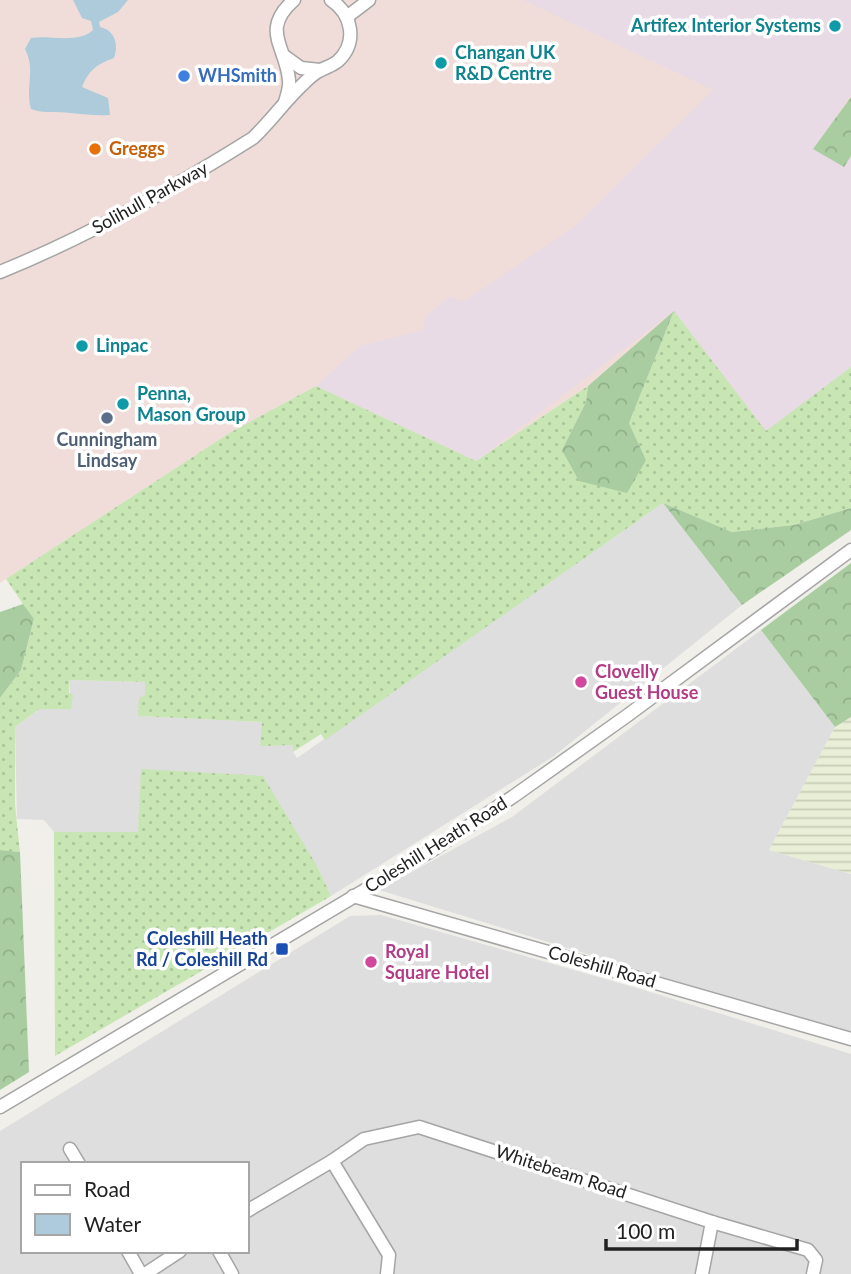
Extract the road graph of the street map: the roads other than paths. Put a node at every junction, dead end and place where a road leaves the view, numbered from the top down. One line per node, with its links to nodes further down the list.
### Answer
1 (294, 0): 4 (street)
2 (369, 0): 3 (street)
3 (340, 6): 5 (street, Solihull Parkway)
4 (281, 51): 5 (street); 6 (street)
5 (320, 70): 6 (street, Solihull Parkway)
6 (285, 102): 7 (street, Solihull Parkway)
7 (0, 272)
8 (851, 550): 9 (street, Coleshill Heath Road)
9 (353, 896): 10 (street, Coleshill Road); 11 (street, Coleshill Heath Road)
10 (851, 1039)
11 (0, 1107)
12 (70, 1149): 14 (street)
13 (332, 1161): 15 (street, Whitebeam Road); 16 (street, Whitebeam Road); 22 (street)
14 (78, 1162)
15 (248, 1210)
16 (712, 1222): 23 (street); 24 (street, Whitebeam Road)
17 (129, 1253): 20 (street)
18 (177, 1253): 20 (street)
19 (220, 1253): 21 (street)
20 (143, 1274)
21 (232, 1274)
22 (387, 1274)
23 (702, 1274)
24 (813, 1274)

